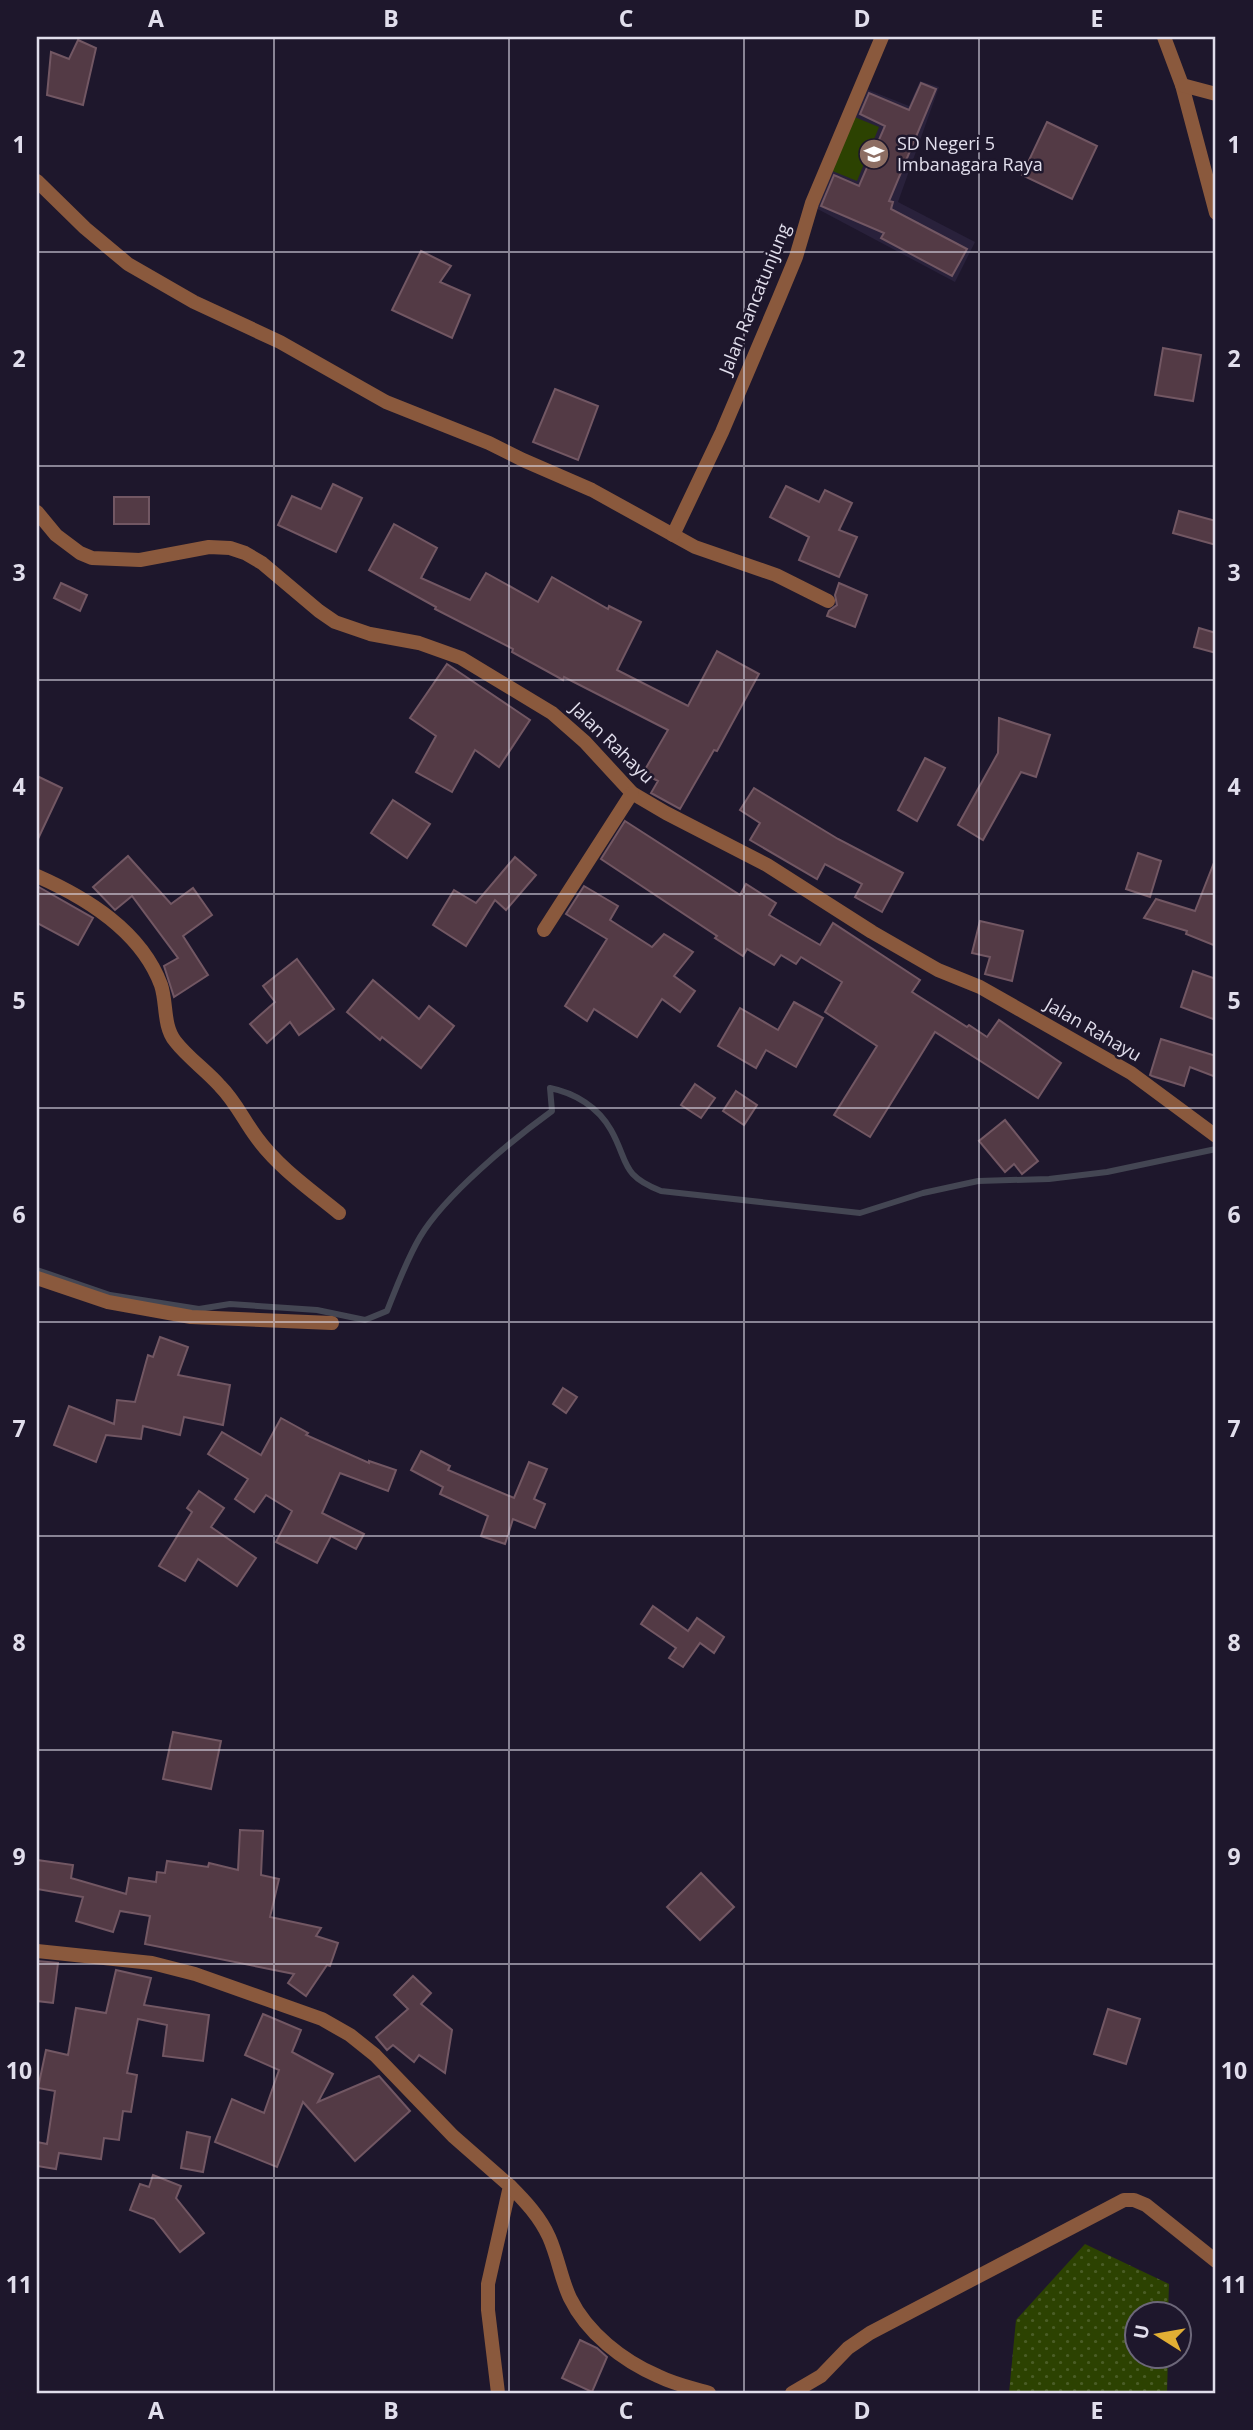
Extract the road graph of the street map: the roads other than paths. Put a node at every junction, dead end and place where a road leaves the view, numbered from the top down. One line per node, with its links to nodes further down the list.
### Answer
1 (882, 37): 8 (street, Jalan Rancatunjung)
2 (1164, 37): 3 (street)
3 (1182, 85): 4 (street); 6 (street)
4 (1216, 94)
5 (37, 181): 8 (street)
6 (1216, 213)
7 (37, 512): 10 (street, Jalan Rahayu)
8 (673, 535): 9 (street)
9 (828, 601)
10 (632, 793): 12 (street); 13 (street, Jalan Rahayu)
11 (37, 876): 14 (street)
12 (544, 930)
13 (1216, 1136)
14 (339, 1213)
15 (37, 1278): 16 (street)
16 (332, 1324)
17 (37, 1951): 18 (street)
18 (510, 2186): 20 (street); 21 (street)
19 (1216, 2261): 22 (street)
20 (499, 2393)
21 (709, 2393)
22 (792, 2393)

